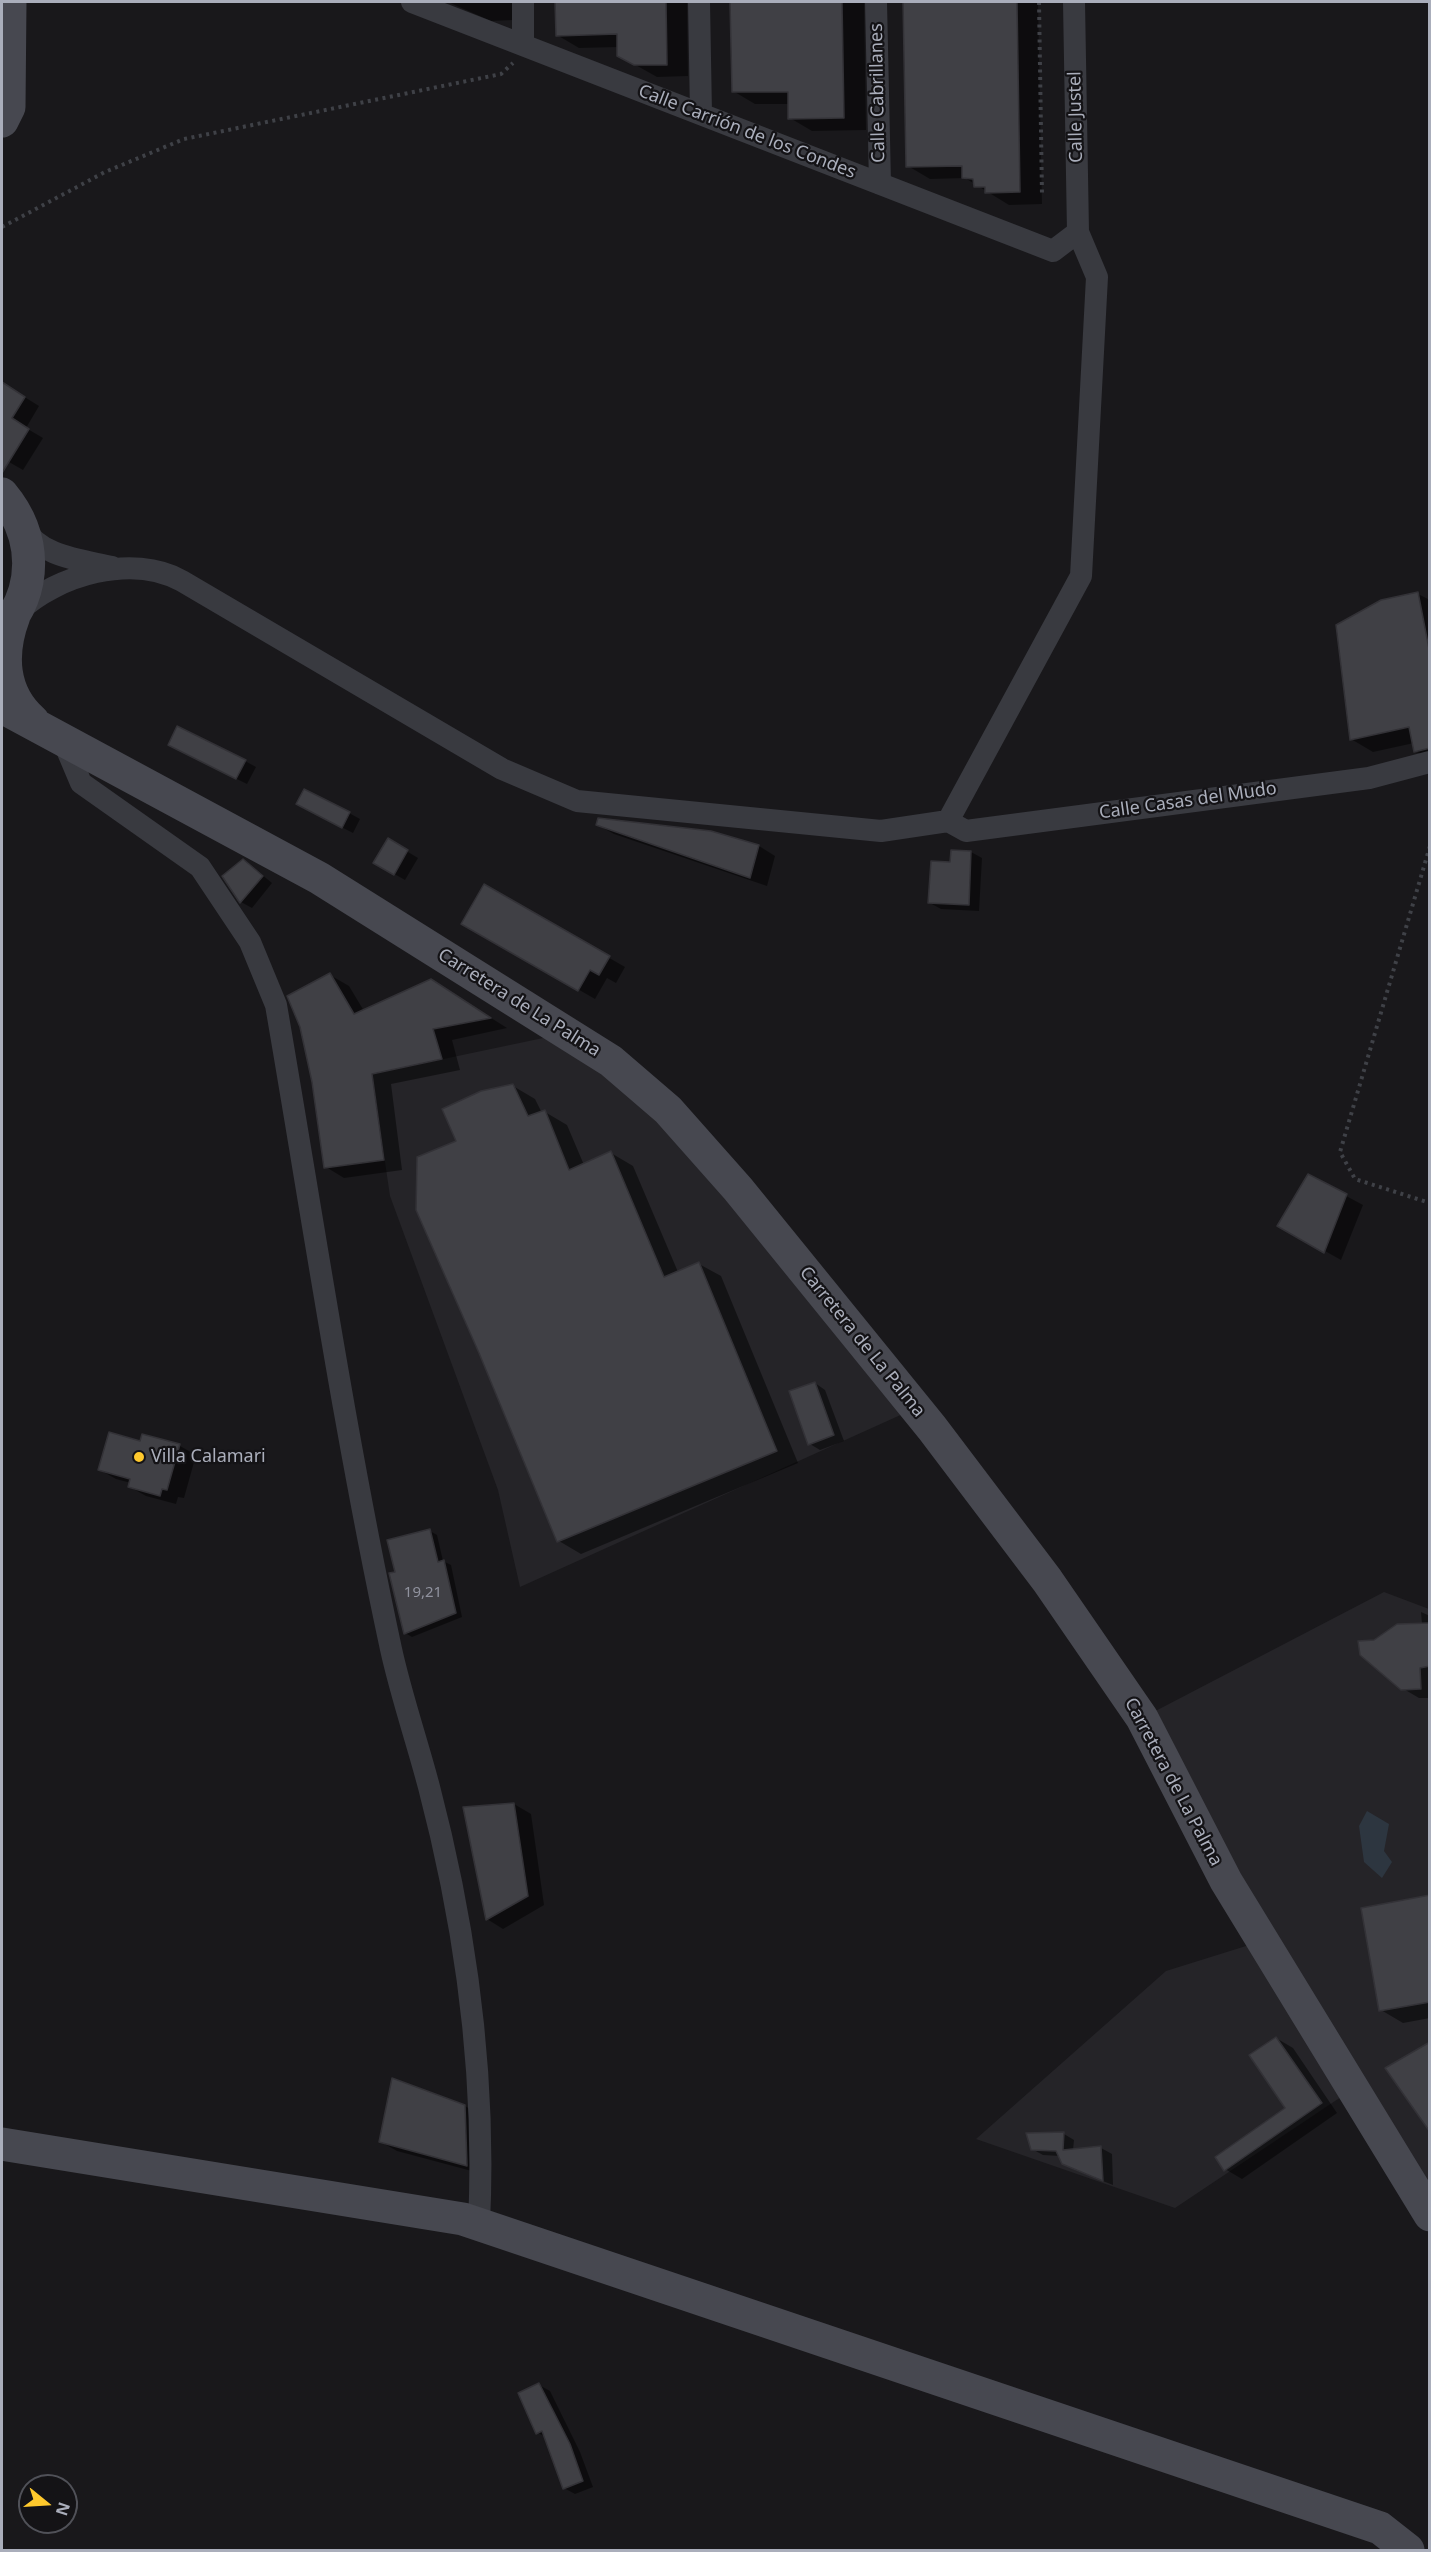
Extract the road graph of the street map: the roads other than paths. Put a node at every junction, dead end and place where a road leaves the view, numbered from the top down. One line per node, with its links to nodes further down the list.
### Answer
1 (10, 2): 8 (main road)
2 (412, 2): 7 (street, Calle Carrión de los Condes)
3 (523, 2): 7 (street)
4 (699, 2): 9 (street)
5 (876, 2): 10 (street, Calle Cabrillanes)
6 (1074, 2): 11 (street, Calle Justel)
7 (527, 46): 9 (street, Calle Carrión de los Condes)
8 (4, 102)
9 (701, 114): 10 (street, Calle Carrión de los Condes)
10 (880, 184): 11 (street, Calle Carrión de los Condes)
11 (1078, 232): 18 (street)
12 (10, 506): 13 (street); 14 (main road, Carretera de La Palma)
13 (122, 570): 14 (street); 18 (street)
14 (8, 623): 16 (main road, Carretera de La Palma)
15 (2, 707): 16 (main road, Carretera de La Palma)
16 (49, 731): 20 (main road, Carretera de La Palma); 21 (street)
17 (1430, 762): 18 (street, Calle Casas del Mudo)
18 (948, 821)
19 (2, 2144): 21 (main road)
20 (1430, 2215)
21 (480, 2224): 22 (main road)
22 (1408, 2550)

